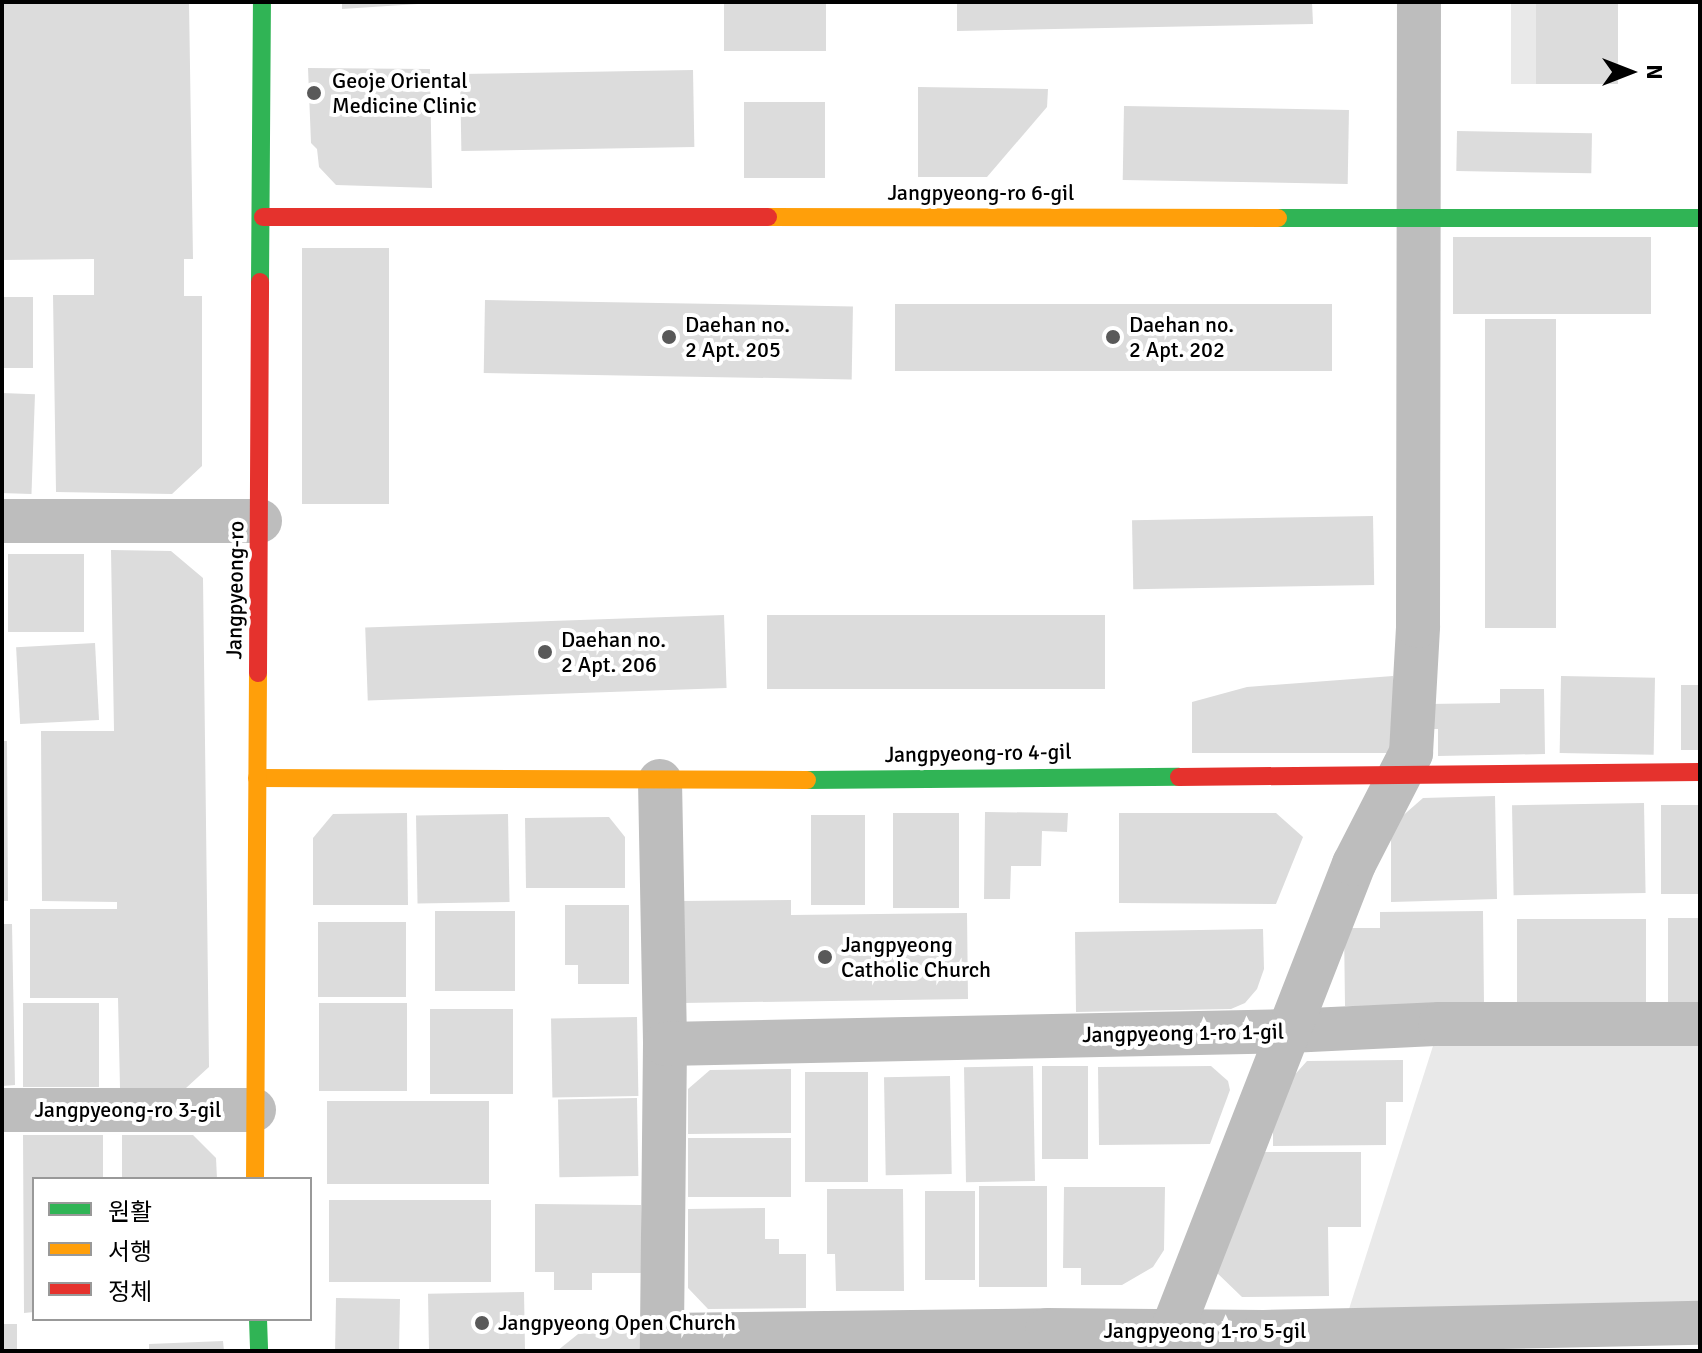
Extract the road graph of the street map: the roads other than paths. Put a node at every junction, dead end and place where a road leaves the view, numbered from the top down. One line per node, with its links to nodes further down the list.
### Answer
1 (262, 2): 3 (street, Jangpyeong-ro)
2 (1419, 2): 4 (street)
3 (263, 217): 4 (street, Jangpyeong-ro 6-gil); 7 (street, Jangpyeong-ro)
4 (1420, 217): 5 (street, Jangpyeong-ro 6-gil); 9 (street)
5 (1700, 218)
6 (2, 521): 7 (street)
7 (260, 521): 10 (street, Jangpyeong-ro)
8 (1700, 772): 9 (street, Jangpyeong-ro 4-gil)
9 (1400, 773): 11 (street, Jangpyeong-ro 4-gil); 13 (street)
10 (257, 778): 11 (street, Jangpyeong-ro 4-gil); 16 (street, Jangpyeong-ro)
11 (660, 781): 14 (street)
12 (1700, 1024): 13 (street, Jangpyeong 1-ro 1-gil)
13 (1289, 1031): 14 (street, Jangpyeong 1-ro 1-gil); 20 (street)
14 (665, 1044): 21 (street)
15 (2, 1110): 16 (street, Jangpyeong-ro 3-gil)
16 (254, 1110): 17 (street, Jangpyeong-ro)
17 (255, 1177)
18 (258, 1321): 22 (street)
19 (1700, 1323): 20 (street, Jangpyeong 1-ro 5-gil)
20 (1168, 1341): 21 (street, Jangpyeong 1-ro 5-gil)
21 (662, 1343)
22 (259, 1351)

